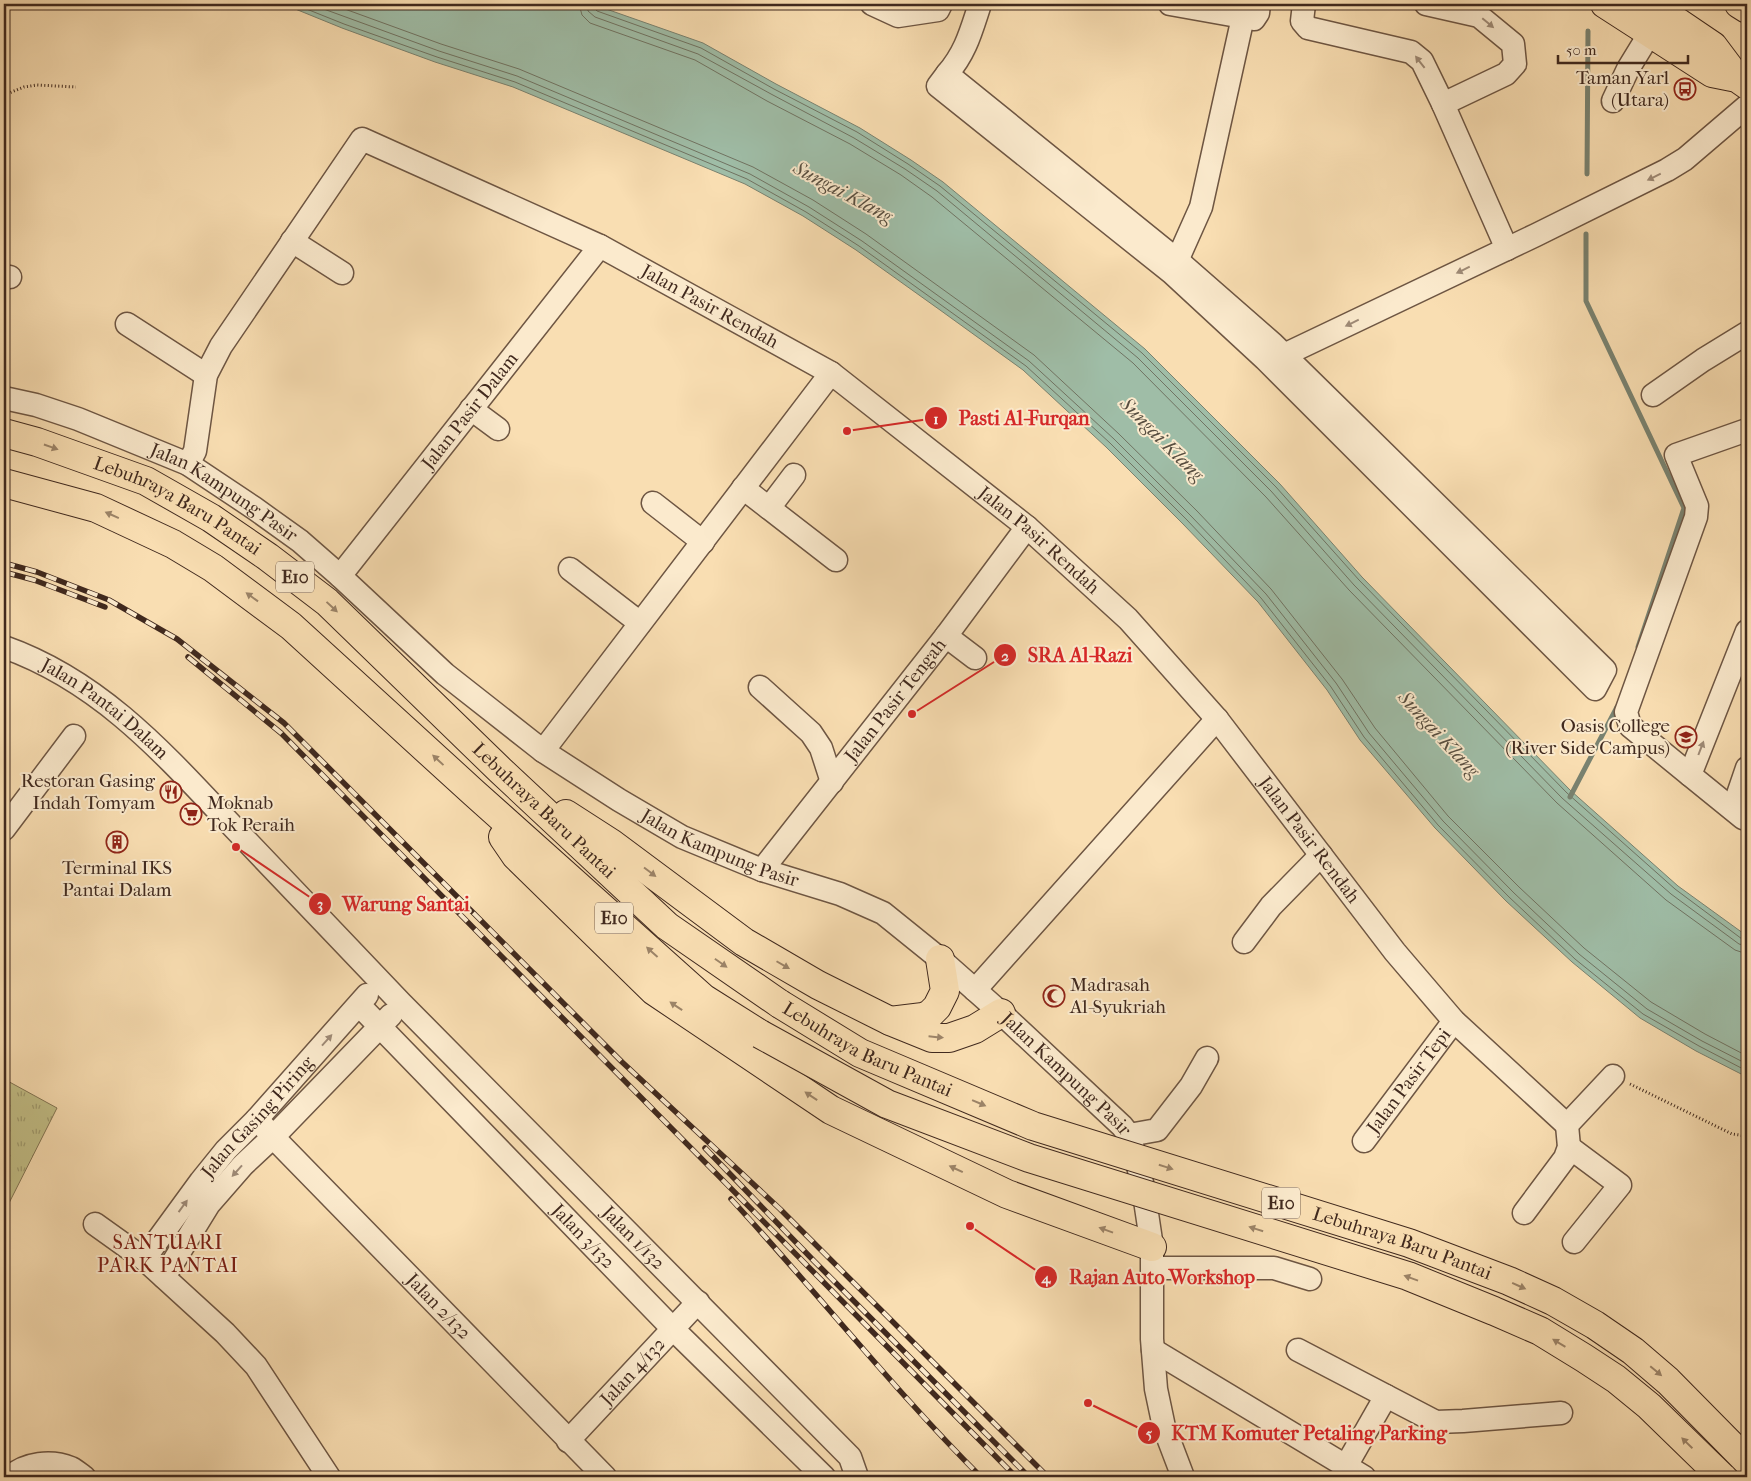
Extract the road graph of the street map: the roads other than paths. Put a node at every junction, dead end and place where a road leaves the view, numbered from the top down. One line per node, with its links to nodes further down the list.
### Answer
1 (872, 4): 2 (street)
2 (941, 4)
3 (980, 4): 20 (street)
4 (1170, 4): 11 (street)
5 (1304, 4): 15 (street, one-way to 5)
6 (1426, 4): 15 (street, one-way to 15)
7 (1605, 4): 12 (main road)
8 (1651, 4): 13 (main road)
9 (1739, 4): 10 (main road)
10 (1747, 9)
11 (1251, 10): 20 (street)
12 (1650, 33): 13 (main road); 14 (street)
13 (1742, 82)
14 (1613, 101)
15 (1443, 104): 18 (street)
16 (1747, 106): 18 (street)
17 (292, 241): 19 (street, Jalan Pasir Rendah); 21 (street); 26 (street)
18 (1504, 242): 24 (street)
19 (600, 246): 25 (street, Jalan Pasir Rendah); 29 (street, Jalan Pasir Dalam)
20 (1175, 267): 24 (street)
21 (342, 274)
22 (127, 324): 26 (street)
23 (1747, 333): 27 (street)
24 (1274, 353): 24 (street)
25 (831, 373): 36 (street); 39 (street, Jalan Pasir Rendah)
26 (206, 375): 33 (street)
27 (1653, 396)
28 (4, 398): 33 (street, Jalan Kampung Pasir)
29 (471, 409): 30 (street); 43 (street, Jalan Pasir Dalam)
30 (498, 430)
31 (1747, 430): 55 (street)
32 (4, 433): 54 (main road, Lebuhraya Baru Pantai / E10, one-way to 54)
33 (188, 464): 43 (street, Jalan Kampung Pasir)
34 (794, 475): 38 (street)
35 (4, 483): 57 (main road, Lebuhraya Baru Pantai / E10, one-way to 35)
36 (743, 488): 38 (street); 40 (street)
37 (653, 503): 40 (street)
38 (769, 508): 41 (street)
39 (1027, 527): 46 (street, Jalan Pasir Tengah); 50 (street, Jalan Pasir Rendah)
40 (703, 542): 44 (street)
41 (836, 560)
42 (570, 569): 44 (street)
43 (340, 576): 52 (street, Jalan Kampung Pasir)
44 (640, 623): 52 (street)
45 (1747, 630): 55 (street, one-way to 45)
46 (946, 636): 48 (street); 56 (street, Jalan Pasir Tengah)
47 (4, 648): 64 (street, Jalan Pantai Dalam)
48 (975, 658)
49 (760, 687): 56 (street)
50 (1217, 719): 60 (street, Jalan Pasir Rendah); 65 (street)
51 (74, 736): 59 (street)
52 (543, 751): 61 (street, Jalan Kampung Pasir)
53 (1747, 768): 58 (street)
54 (500, 770): 69 (main road, one-way to 69); 93 (main road, Lebuhraya Baru Pantai / E10, one-way to 93, bridge)
55 (1690, 775): 58 (street)
56 (832, 782): 61 (street, Jalan Pasir Tengah)
57 (474, 793): 82 (main road, one-way to 57); 102 (main road, Lebuhraya Baru Pantai / E10, one-way to 57, bridge)
58 (1740, 814)
59 (4, 829)
60 (1321, 855): 62 (street); 70 (street, Jalan Pasir Rendah)
61 (762, 870): 63 (street, Jalan Kampung Pasir)
62 (1244, 942)
63 (940, 959): 65 (street, Jalan Kampung Pasir); 69 (main road)
64 (380, 981): 66 (street, Jalan Pantai Dalam); 67 (street, Jalan Gasing Piring)
65 (975, 990): 68 (street, Jalan Kampung Pasir)
66 (402, 1003): 71 (street); 86 (street, Jalan 1/132)
67 (358, 1005): 71 (street, Jalan 3/132); 74 (street, Jalan Gasing Piring, one-way to 67)
68 (1001, 1013): 69 (main road, one-way to 68); 75 (street, Jalan Kampung Pasir)
69 (890, 1021)
70 (1454, 1021): 76 (street, Jalan Pasir Rendah); 78 (street, Jalan Pasir Tepi)
71 (381, 1026): 77 (street); 87 (street, Jalan 3/132)
72 (1207, 1058): 75 (street)
73 (1613, 1076): 76 (street)
74 (257, 1119): 77 (street, Jalan 2/132); 83 (street, Jalan Gasing Piring, one-way to 74)
75 (1129, 1135): 82 (street, Jalan Kampung Pasir)
76 (1568, 1136): 79 (street); 81 (street, Jalan Pasir Rendah)
77 (273, 1137): 84 (street, one-way to 84); 92 (street, Jalan 2/132)
78 (1364, 1141)
79 (1524, 1213)
80 (95, 1224): 83 (street)
81 (1574, 1242)
82 (1152, 1258): 85 (street); 88 (street, Jalan Kampung Pasir)
83 (144, 1259): 84 (street)
84 (164, 1277): 98 (street)
85 (1310, 1279)
86 (698, 1302): 87 (street, Jalan 4/132); 100 (street, Jalan 1/132)
87 (673, 1329): 92 (street, Jalan 4/132); 94 (street, Jalan 3/132)
88 (1153, 1350): 95 (street); 101 (street, Jalan Kampung Pasir)
89 (1298, 1350): 90 (street)
90 (1386, 1396): 91 (street); 95 (street)
91 (1561, 1413)
92 (568, 1441): 99 (street, Jalan 2/132)
93 (1747, 1461)
94 (818, 1471)
95 (1355, 1472)
96 (10, 1477): 97 (street)
97 (84, 1477)
98 (329, 1477)
99 (605, 1477)
100 (857, 1477)
101 (1183, 1477)
102 (1722, 1477)

